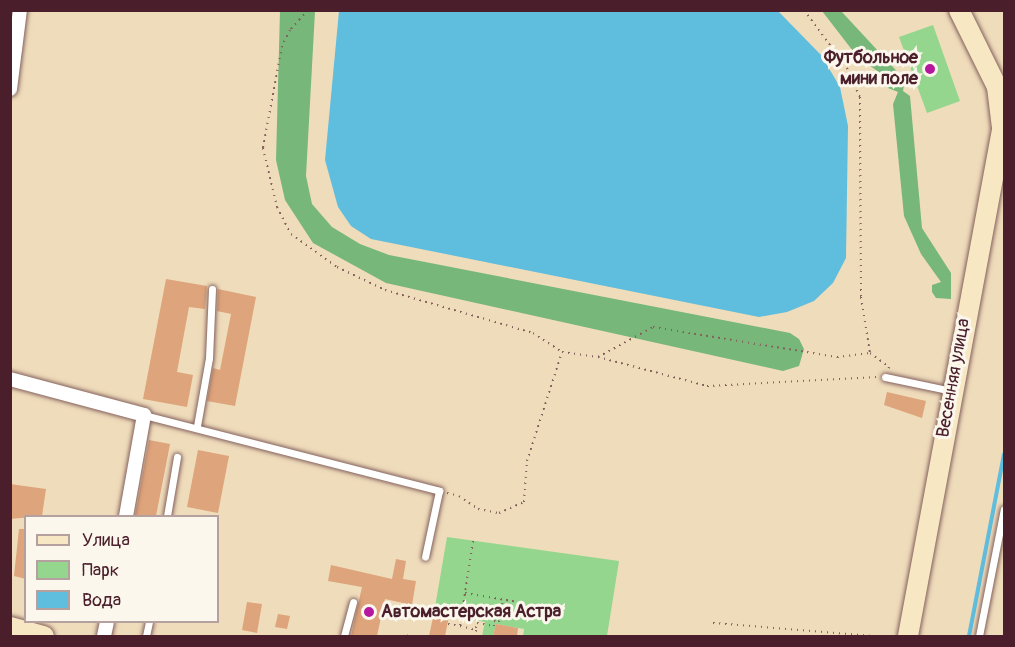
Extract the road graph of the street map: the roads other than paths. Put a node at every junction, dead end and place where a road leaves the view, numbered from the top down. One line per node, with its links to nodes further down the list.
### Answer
1 (20, 10): 3 (street)
2 (959, 10): 4 (street, Весенняя улица)
3 (10, 90)
4 (1003, 123): 8 (street, Весенняя улица)
5 (212, 289): 10 (lane)
6 (885, 377): 8 (lane)
7 (10, 379): 9 (street)
8 (951, 391): 20 (street, Весенняя улица)
9 (144, 415): 10 (lane); 13 (street)
10 (197, 426): 15 (lane)
11 (177, 457): 14 (lane)
12 (1005, 509): 21 (lane)
13 (126, 515)
14 (167, 515)
15 (425, 557)
16 (352, 602): 19 (lane)
17 (10, 627): 18 (street)
18 (44, 636)
19 (344, 636)
20 (908, 636)
21 (979, 636)

